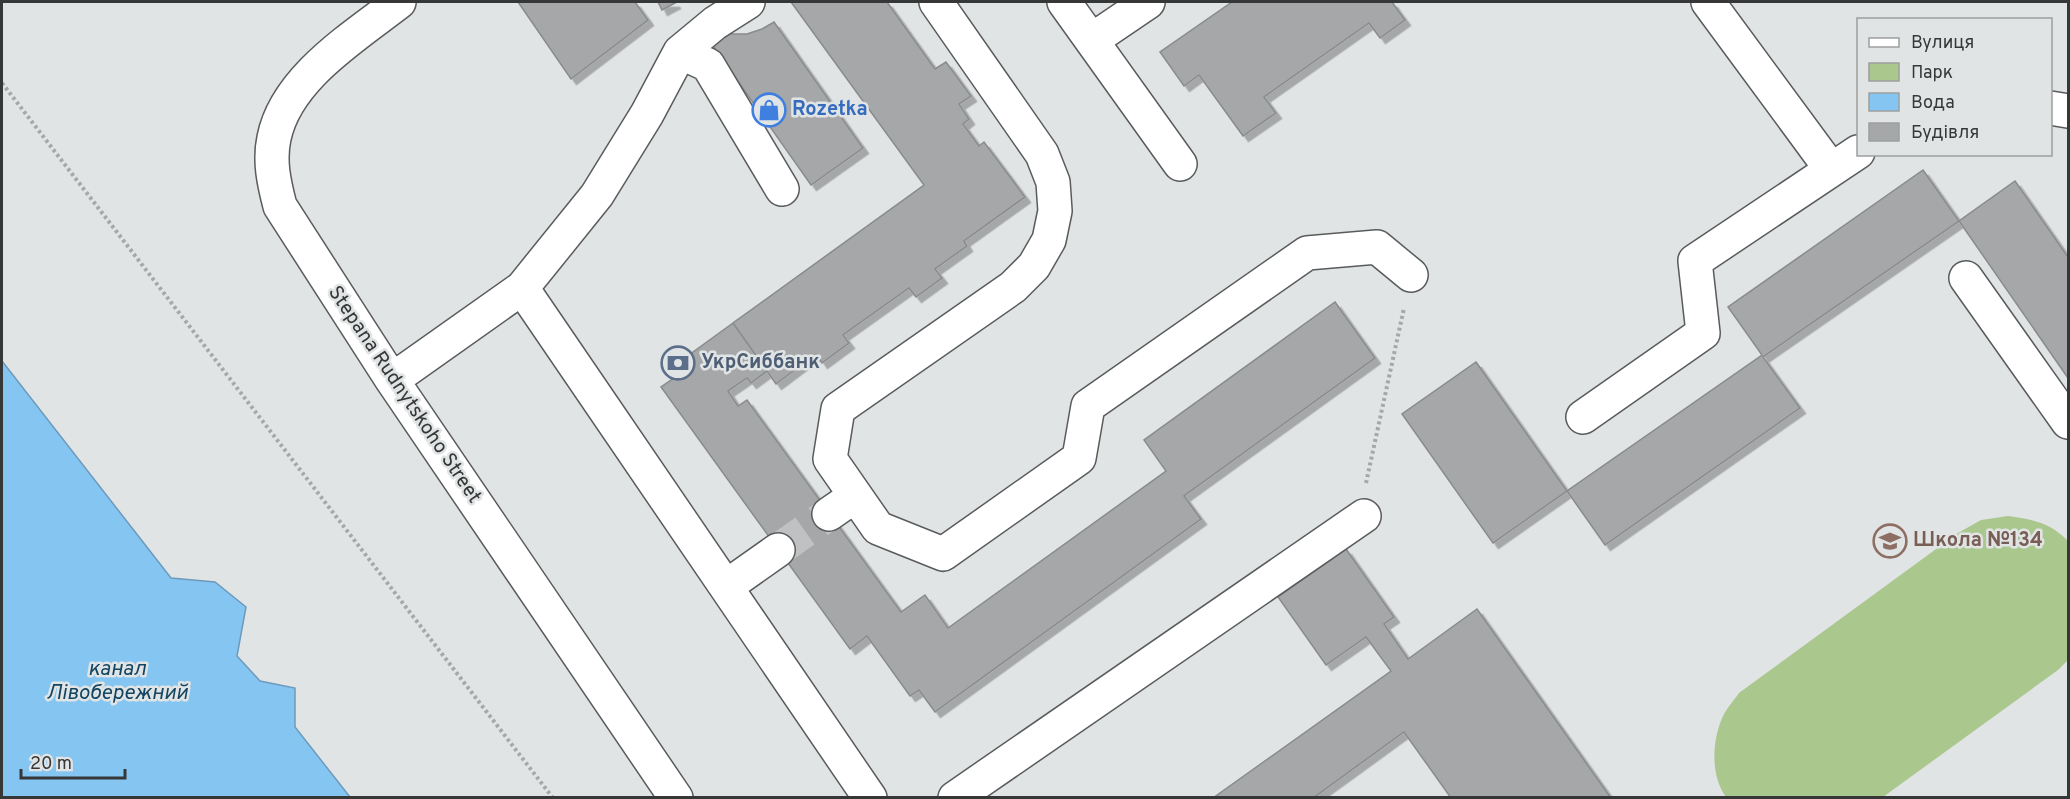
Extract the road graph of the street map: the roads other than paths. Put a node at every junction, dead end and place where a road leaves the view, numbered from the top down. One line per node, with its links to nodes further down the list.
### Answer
1 (399, 2): 18 (street, Stepana Rudnytskoho Street)
2 (748, 2): 8 (street)
3 (936, 2): 21 (street)
4 (1064, 2): 7 (street)
5 (1148, 2): 7 (street)
6 (1708, 2): 13 (street)
7 (1092, 40): 12 (street)
8 (680, 52): 14 (street); 17 (street)
9 (2052, 108): 10 (street)
10 (2068, 111)
11 (1857, 153): 13 (street)
12 (1180, 164)
13 (1830, 169): 19 (street)
14 (782, 189)
15 (1411, 275): 21 (street)
16 (1965, 278): 20 (street)
17 (522, 288): 18 (street); 25 (street)
18 (393, 380): 26 (street, Stepana Rudnytskoho Street)
19 (1583, 417)
20 (2068, 422)
21 (855, 496): 22 (street)
22 (829, 514)
23 (1364, 516): 28 (street)
24 (778, 550): 25 (street)
25 (727, 586): 27 (street)
26 (676, 798)
27 (870, 798)
28 (955, 798)

